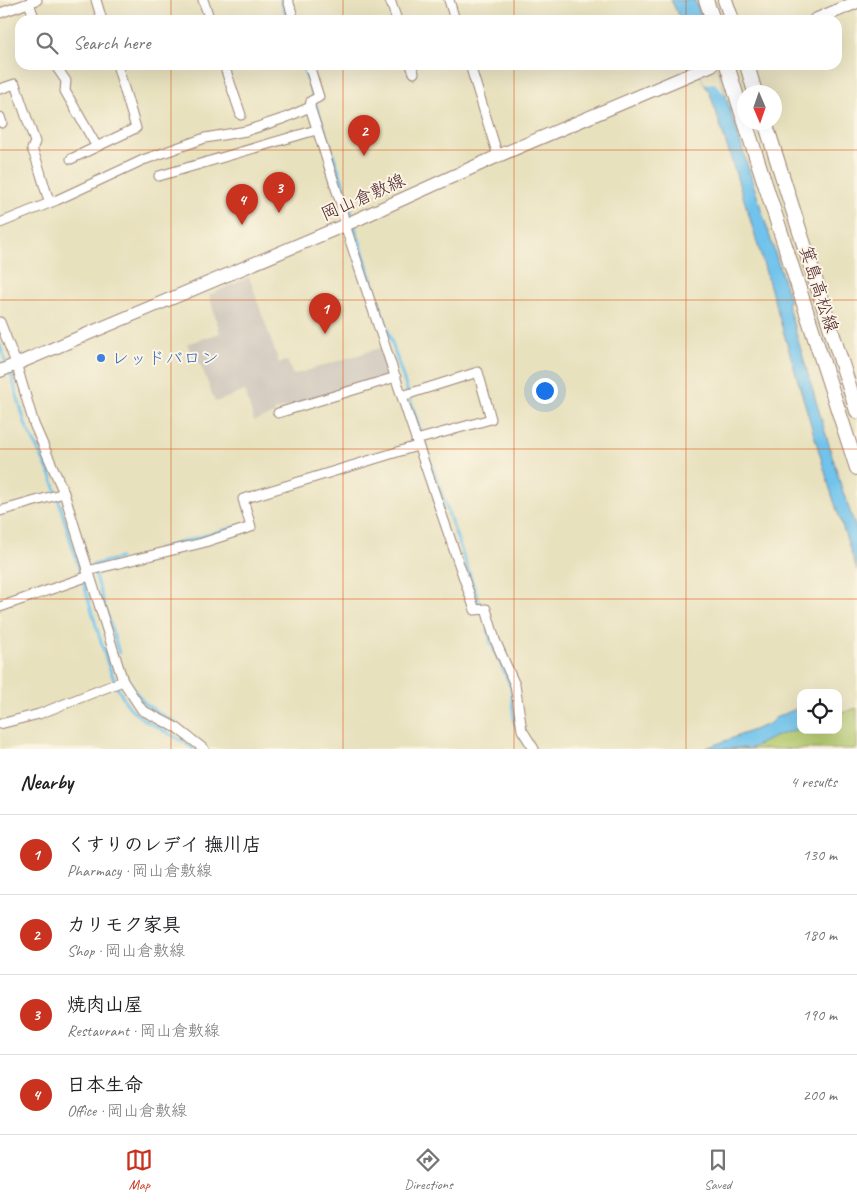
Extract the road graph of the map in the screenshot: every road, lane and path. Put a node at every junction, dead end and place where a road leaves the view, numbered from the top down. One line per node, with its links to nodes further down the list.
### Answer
1 (96, 0): 12 (street)
2 (203, 0): 13 (street)
3 (288, 0): 14 (street)
4 (390, 0): 15 (street)
5 (449, 0): 16 (street)
6 (706, 0): 17 (main road)
7 (725, 0): 18 (main road)
8 (33, 2): 10 (street); 11 (street)
9 (857, 2): 19 (main road)
10 (0, 13)
11 (34, 15)
12 (100, 15)
13 (208, 15)
14 (292, 15)
15 (395, 15)
16 (454, 15)
17 (711, 15)
18 (730, 15)
19 (827, 15)
20 (58, 70): 36 (street)
21 (119, 70): 36 (street)
22 (226, 70): 32 (street)
23 (311, 70): 31 (street)
24 (472, 70): 37 (street)
25 (701, 70): 37 (main road, 岡山倉敷線)
26 (729, 70): 30 (main road, 箕島高松線)
27 (748, 70): 28 (main road)
28 (753, 85)
29 (0, 89): 40 (street)
30 (737, 96)
31 (313, 102): 33 (street); 40 (street)
32 (241, 115)
33 (316, 130): 39 (street); 42 (street)
34 (748, 130): 51 (main road, 箕島高松線)
35 (768, 130): 48 (main road, 箕島高松線)
36 (97, 147): 38 (street)
37 (498, 156): 42 (main road, 岡山倉敷線)
38 (71, 159)
39 (159, 176)
40 (50, 203): 41 (street)
41 (0, 222)
42 (350, 222): 45 (main road, 岡山倉敷線); 46 (street)
43 (0, 322): 44 (street)
44 (2, 335): 45 (street)
45 (8, 367): 52 (street)
46 (396, 377): 47 (street); 49 (street)
47 (406, 395): 50 (street); 50 (street)
48 (857, 412)
49 (278, 413)
50 (419, 441): 54 (street); 59 (street)
51 (857, 468)
52 (59, 494): 53 (street); 54 (street)
53 (0, 511)
54 (88, 574): 55 (street); 56 (street)
55 (0, 607)
56 (118, 683): 57 (street); 58 (street)
57 (0, 724)
58 (204, 749)
59 (534, 749)

